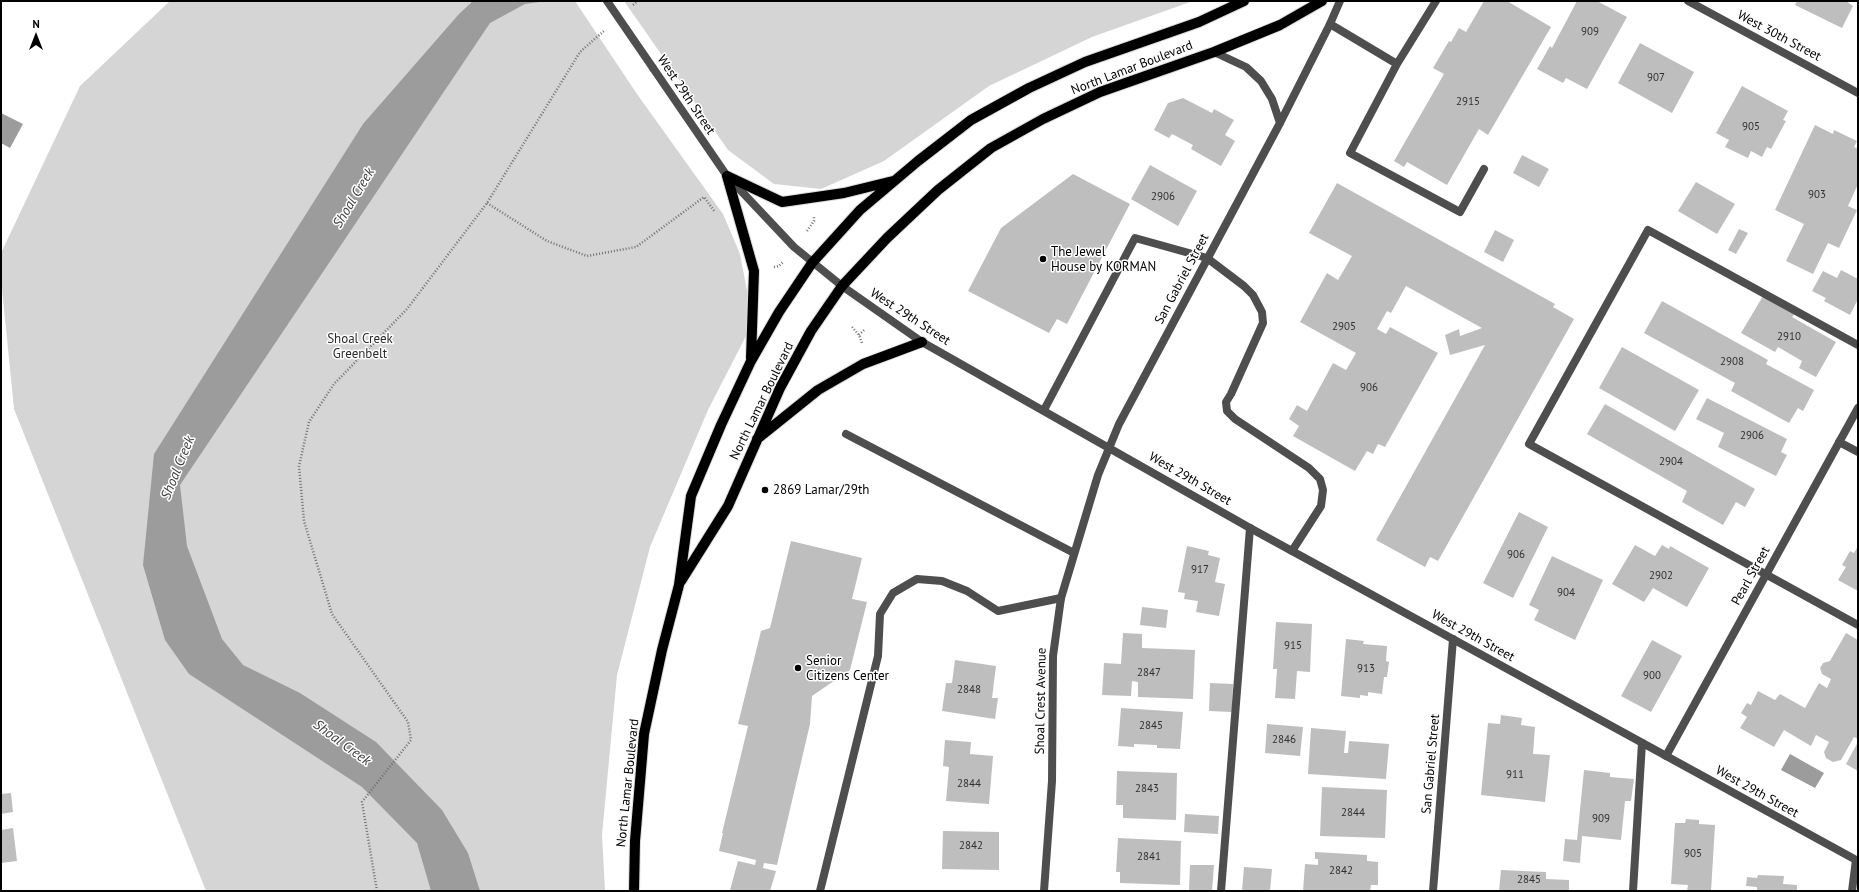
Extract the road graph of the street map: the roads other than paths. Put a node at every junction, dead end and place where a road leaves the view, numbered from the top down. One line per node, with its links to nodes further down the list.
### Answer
1 (607, 1): 13 (street, West 29th Street, bridge)
2 (1244, 1): 14 (main road, North Lamar Boulevard)
3 (1322, 1): 8 (main road, North Lamar Boulevard)
4 (1340, 1): 7 (street, San Gabriel Street)
5 (1436, 1): 9 (street)
6 (1688, 1): 10 (street, West 30th Street)
7 (1330, 24): 9 (street); 11 (street, San Gabriel Street)
8 (1214, 52): 11 (street); 17 (main road, North Lamar Boulevard)
9 (1397, 64): 12 (street)
10 (1858, 93)
11 (1280, 123): 15 (street, San Gabriel Street)
12 (1484, 169)
13 (727, 176): 14 (main road); 16 (street, West 29th Street); 20 (main road)
14 (895, 180): 16 (main road, North Lamar Boulevard)
15 (1207, 258): 22 (street); 26 (street, San Gabriel Street); 29 (street)
16 (812, 263): 17 (street, West 29th Street); 20 (main road, North Lamar Boulevard)
17 (842, 286): 18 (street, West 29th Street); 24 (main road, North Lamar Boulevard)
18 (922, 342): 22 (street, West 29th Street); 24 (main road)
19 (1858, 345): 31 (street)
20 (751, 361): 32 (main road, North Lamar Boulevard)
21 (1858, 408): 25 (street, Pearl Street)
22 (1044, 410): 26 (street, West 29th Street)
23 (846, 434): 30 (street)
24 (756, 440): 32 (main road, North Lamar Boulevard)
25 (1839, 442): 27 (street); 31 (street, Pearl Street)
26 (1109, 446): 28 (street, West 29th Street); 30 (street, Shoal Crest Avenue)
27 (1858, 452)
28 (1250, 528): 29 (street, West 29th Street); 42 (street)
29 (1292, 551): 35 (street, West 29th Street)
30 (1074, 553): 33 (street, Shoal Crest Avenue)
31 (1766, 574): 34 (street); 37 (street, Pearl Street)
32 (679, 585): 39 (main road, North Lamar Boulevard)
33 (1061, 598): 40 (street); 41 (street, Shoal Crest Avenue)
34 (1858, 625)
35 (1453, 639): 36 (street, West 29th Street); 43 (street, San Gabriel Street)
36 (1642, 743): 37 (street, West 29th Street); 44 (street)
37 (1666, 756): 38 (street, West 29th Street)
38 (1857, 860): 45 (street)
39 (634, 891)
40 (820, 891)
41 (1044, 891)
42 (1221, 891)
43 (1433, 891)
44 (1632, 891)
45 (1852, 891)

